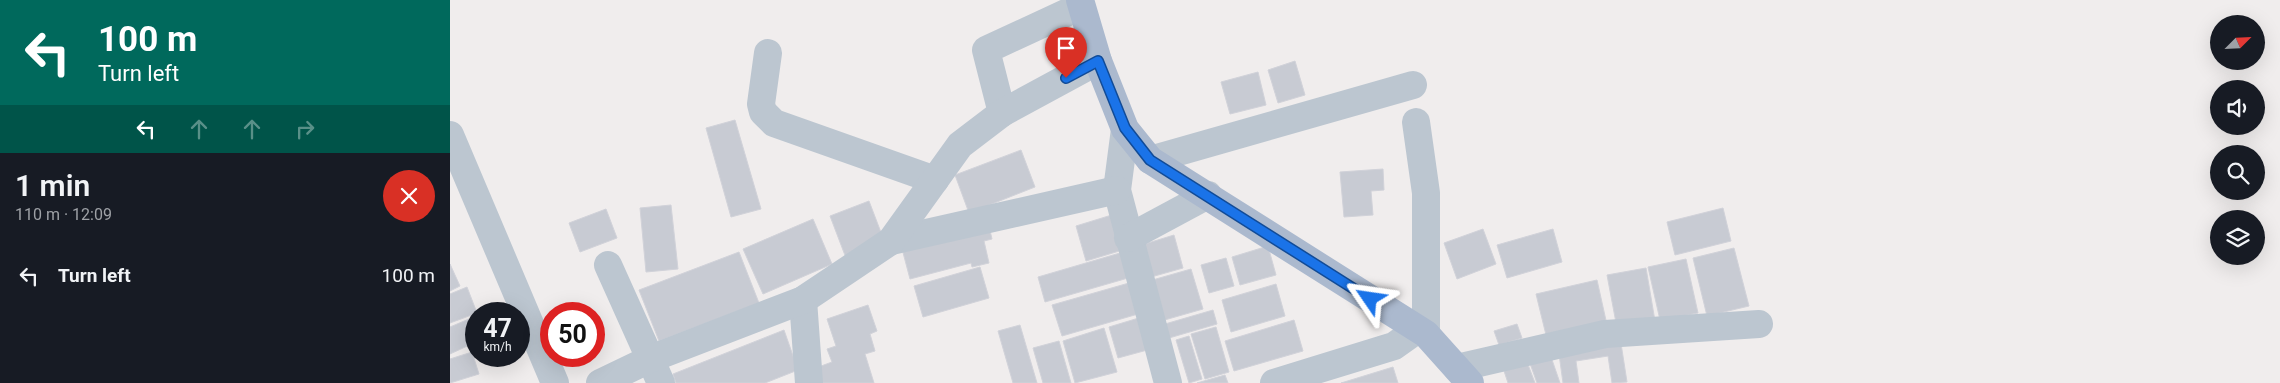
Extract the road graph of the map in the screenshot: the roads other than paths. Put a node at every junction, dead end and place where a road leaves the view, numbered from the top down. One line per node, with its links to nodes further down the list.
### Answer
1 (1081, 3): 3 (main road); 5 (street)
2 (768, 53): 10 (street)
3 (1098, 61): 5 (street); 7 (main road)
4 (1413, 85): 9 (street)
5 (1002, 113): 10 (street)
6 (1416, 122): 18 (street)
7 (1125, 128): 9 (main road); 11 (street)
8 (450, 135): 21 (street)
9 (1150, 160): 12 (main road)
10 (935, 180): 14 (street)
11 (1117, 190): 13 (street); 14 (street)
12 (1208, 195): 13 (street); 18 (main road)
13 (1128, 238): 24 (street)
14 (891, 240): 16 (street)
15 (608, 265): 19 (street)
16 (802, 300): 19 (street); 23 (street)
17 (1759, 324): 20 (street)
18 (1422, 331): 20 (main road); 25 (street)
19 (655, 371): 22 (street)
20 (1463, 376)
21 (554, 383)
22 (600, 383)
23 (809, 383)
24 (1168, 383)
25 (1274, 383)

